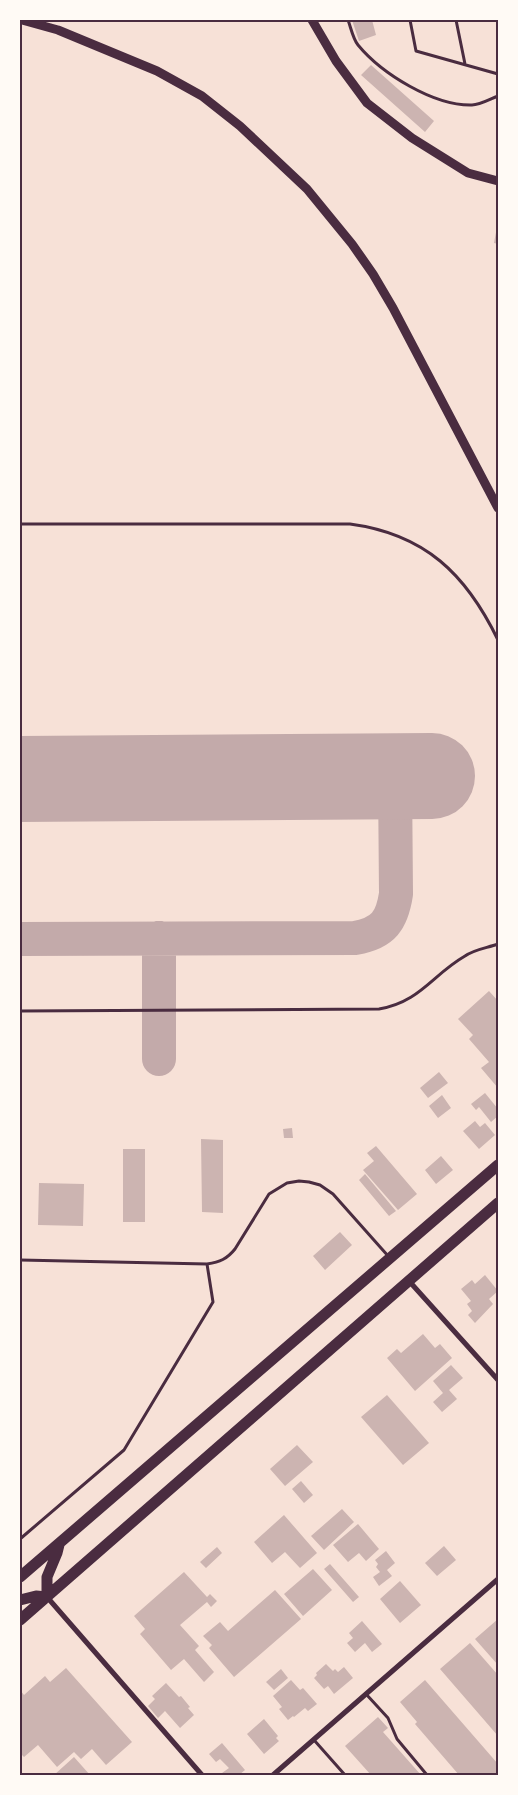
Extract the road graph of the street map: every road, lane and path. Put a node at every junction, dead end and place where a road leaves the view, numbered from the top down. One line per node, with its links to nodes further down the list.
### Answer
1 (22, 20): 10 (street)
2 (312, 20): 9 (street)
3 (348, 20): 8 (lane)
4 (410, 20): 6 (lane)
5 (456, 20): 6 (lane)
6 (465, 64): 7 (lane)
7 (498, 74)
8 (498, 96)
9 (498, 181)
10 (498, 508)
11 (20, 524): 12 (lane)
12 (498, 640)
13 (498, 944): 14 (lane)
14 (20, 1012)
15 (498, 1165): 17 (highway)
16 (498, 1203): 20 (highway)
17 (390, 1258): 19 (lane); 23 (highway)
18 (20, 1260): 19 (lane)
19 (208, 1264): 22 (lane)
20 (409, 1281): 21 (street); 26 (highway)
21 (498, 1380)
22 (20, 1539)
23 (59, 1544): 24 (highway); 26 (highway)
24 (20, 1577)
25 (498, 1579): 29 (street)
26 (47, 1597): 27 (highway); 28 (highway); 31 (street)
27 (20, 1600)
28 (20, 1620)
29 (366, 1694): 30 (street); 34 (lane)
30 (313, 1740): 32 (street); 33 (lane)
31 (202, 1775)
32 (273, 1775)
33 (345, 1775)
34 (427, 1775)

